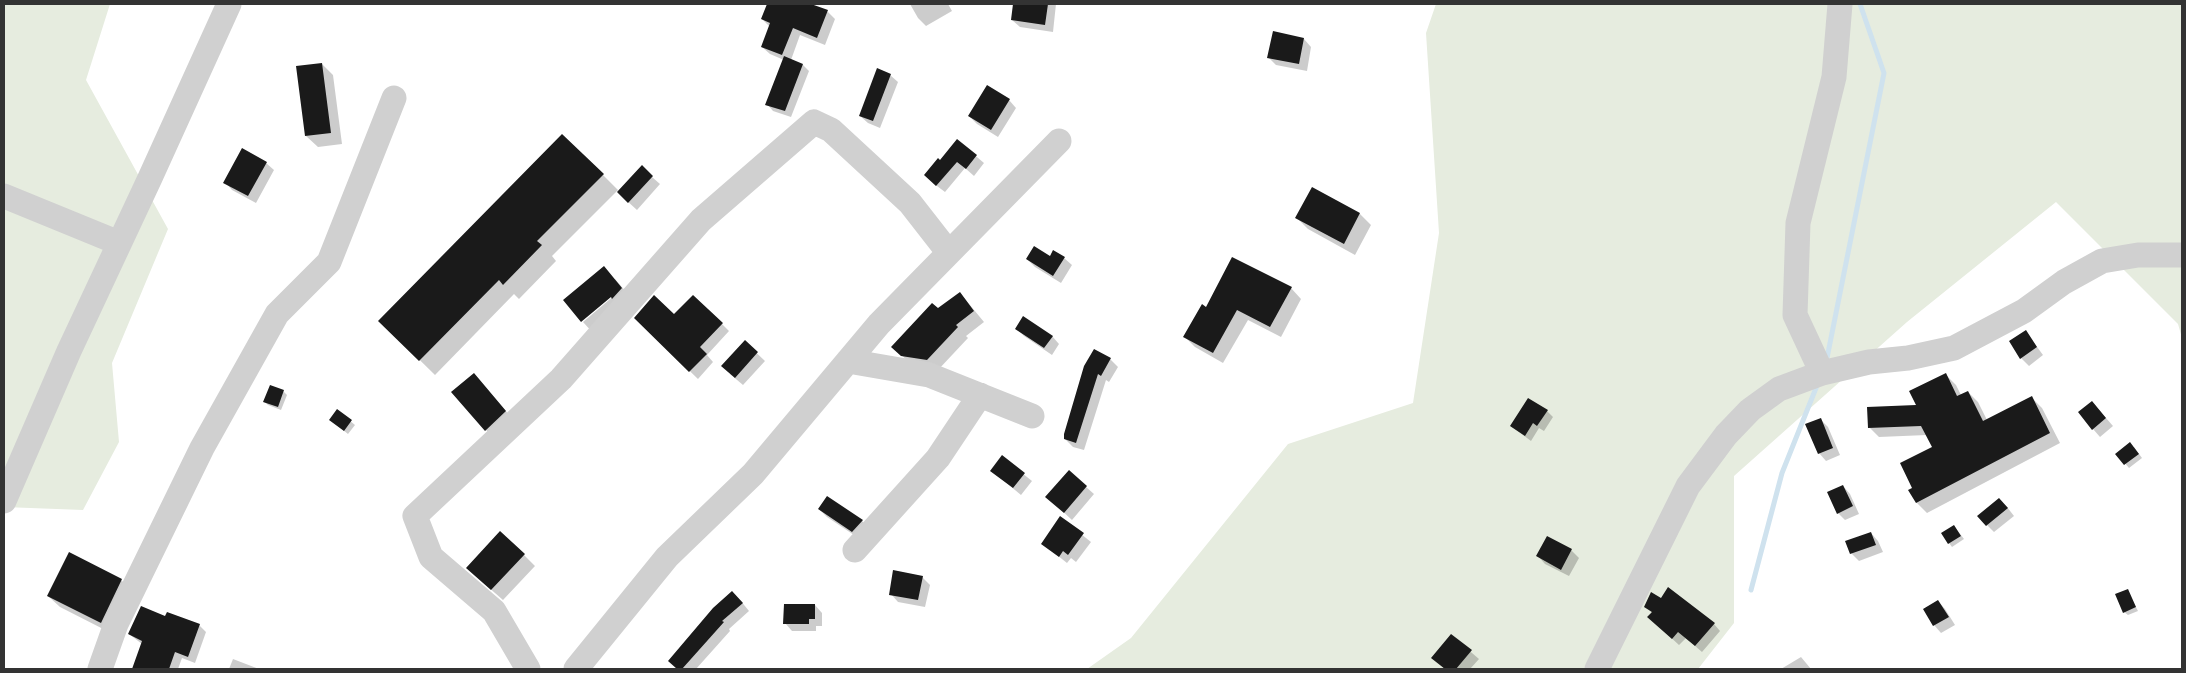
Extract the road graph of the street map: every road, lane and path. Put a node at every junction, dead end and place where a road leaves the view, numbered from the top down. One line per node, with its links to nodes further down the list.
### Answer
1 (229, 4): 6 (street)
2 (1840, 4): 10 (street)
3 (394, 98): 15 (street)
4 (1059, 141): 7 (street)
5 (4, 196): 6 (street)
6 (119, 244): 13 (street)
7 (949, 253): 9 (street); 16 (street)
8 (2182, 255): 10 (street)
9 (848, 361): 11 (street); 17 (street)
10 (1822, 373): 18 (street)
11 (980, 395): 12 (street); 14 (street)
12 (1032, 416)
13 (4, 501)
14 (855, 550)
15 (100, 669)
16 (528, 669)
17 (576, 669)
18 (1597, 669)

